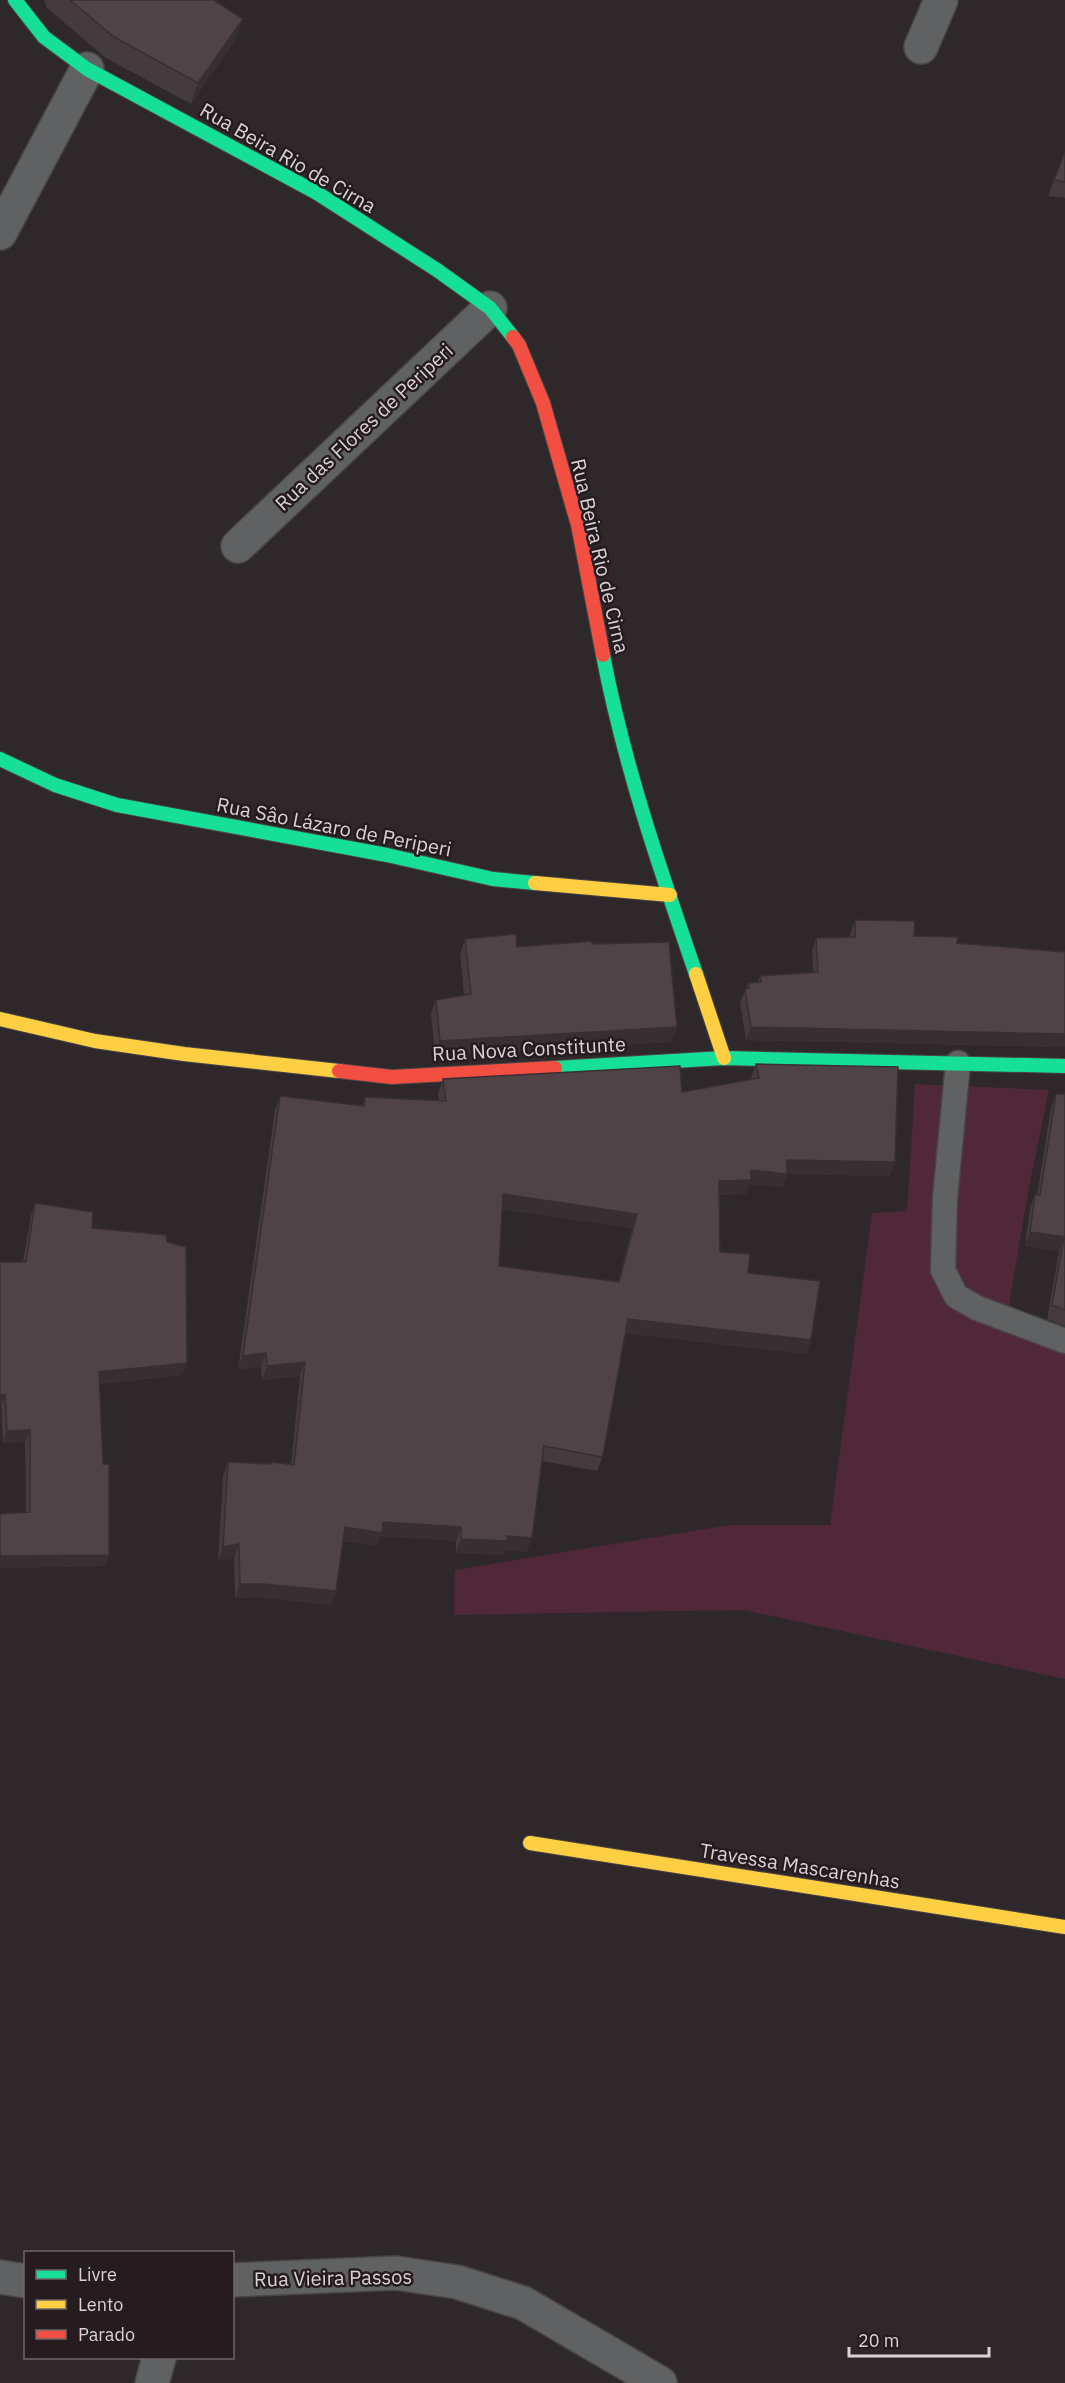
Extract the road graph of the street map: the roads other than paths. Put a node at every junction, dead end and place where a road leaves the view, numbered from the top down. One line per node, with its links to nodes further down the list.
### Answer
1 (15, 0): 4 (street, Rua Beira Rio de Cirna)
2 (941, 0): 3 (street)
3 (921, 47)
4 (87, 69): 5 (street); 6 (street, Rua Beira Rio de Cirna)
5 (0, 233)
6 (490, 308): 7 (street, Rua das Flores de Periperi); 9 (street, Rua Beira Rio de Cirna)
7 (238, 546)
8 (0, 759): 9 (street, Rua Sâo Lázaro de Periperi)
9 (670, 895): 11 (street, Rua Beira Rio de Cirna)
10 (0, 1019): 11 (street, Rua Nova Constitunte)
11 (724, 1058): 12 (street, Rua Nova Constitunte)
12 (958, 1063): 13 (street, Rua Nova Constitunte); 14 (lane)
13 (1065, 1066)
14 (1065, 1341)
15 (530, 1843): 16 (street, Travessa Mascarenhas)
16 (1065, 1927)
17 (0, 2277): 19 (street)
18 (234, 2280): 22 (street, Rua Vieira Passos)
19 (24, 2281)
20 (159, 2359): 21 (street)
21 (152, 2383)
22 (660, 2383)

